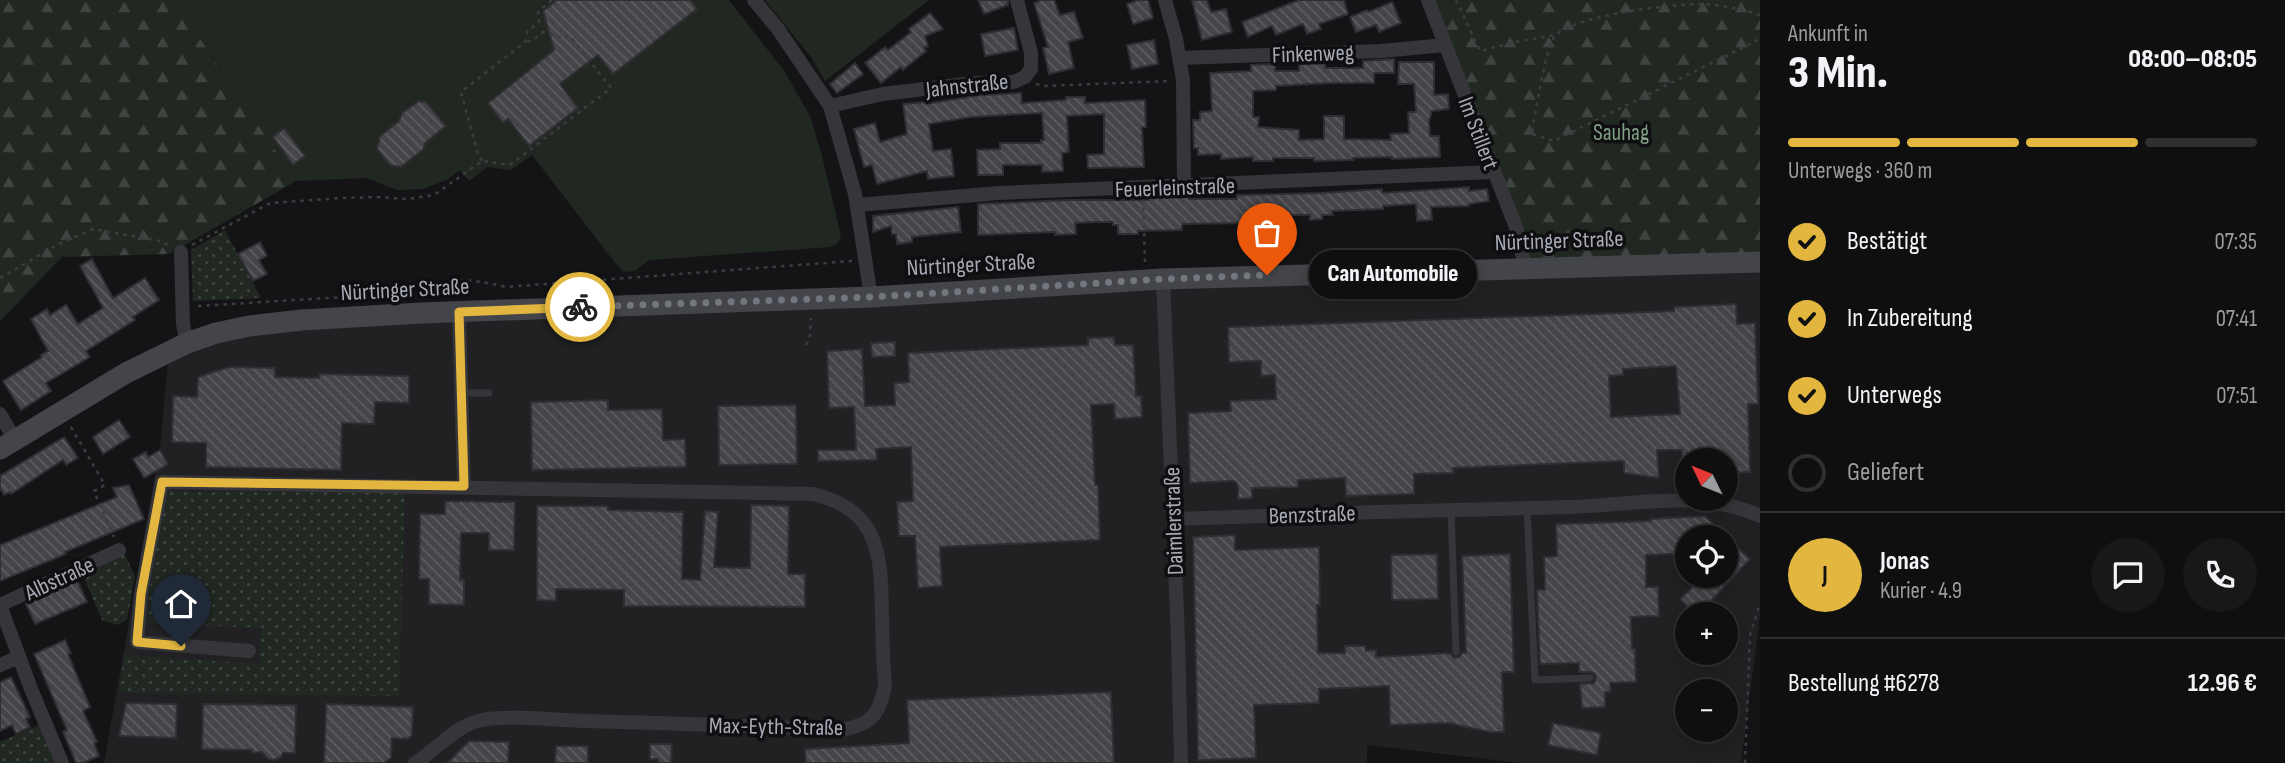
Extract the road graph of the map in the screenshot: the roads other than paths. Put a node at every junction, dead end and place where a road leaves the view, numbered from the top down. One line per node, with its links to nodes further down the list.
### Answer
1 (754, 0): 7 (street)
2 (1017, 0): 7 (street, Jahnstraße)
3 (1165, 0): 6 (street)
4 (1428, 0): 5 (street, Im Stillert)
5 (1445, 45): 6 (street, Finkenweg); 8 (street, Im Stillert)
6 (1180, 58): 9 (street)
7 (830, 106): 10 (street)
8 (1494, 172): 9 (street, Feuerleinstraße); 13 (street, Im Stillert)
9 (1184, 186): 10 (street, Feuerleinstraße)
10 (857, 205): 15 (street)
11 (181, 252): 17 (street)
12 (1760, 262): 13 (main road, Nürtinger Straße)
13 (1525, 267): 14 (main road, Nürtinger Straße)
14 (1154, 279): 15 (main road, Nürtinger Straße); 26 (street, Daimlerstraße)
15 (872, 297): 16 (main road, Nürtinger Straße)
16 (459, 312): 17 (main road, Nürtinger Straße); 18 (street)
17 (187, 343): 21 (main road, Nürtinger Straße)
18 (462, 393): 19 (lane); 22 (street)
19 (489, 393)
20 (0, 414): 21 (street)
21 (8, 444)
22 (464, 486): 28 (street, Max-Eyth-Straße); 34 (street, Max-Eyth-Straße)
23 (1527, 508): 24 (street, Benzstraße); 25 (street, Benzstraße); 32 (lane)
24 (1451, 510): 26 (street, Benzstraße); 29 (lane)
25 (1760, 516)
26 (1173, 519): 35 (street, Daimlerstraße)
27 (119, 550): 30 (street, Albstraße)
28 (248, 650)
29 (1456, 652)
30 (19, 657): 31 (street); 33 (street, Albstraße)
31 (0, 665)
32 (1590, 678)
33 (62, 763)
34 (415, 763)
35 (1181, 763)

